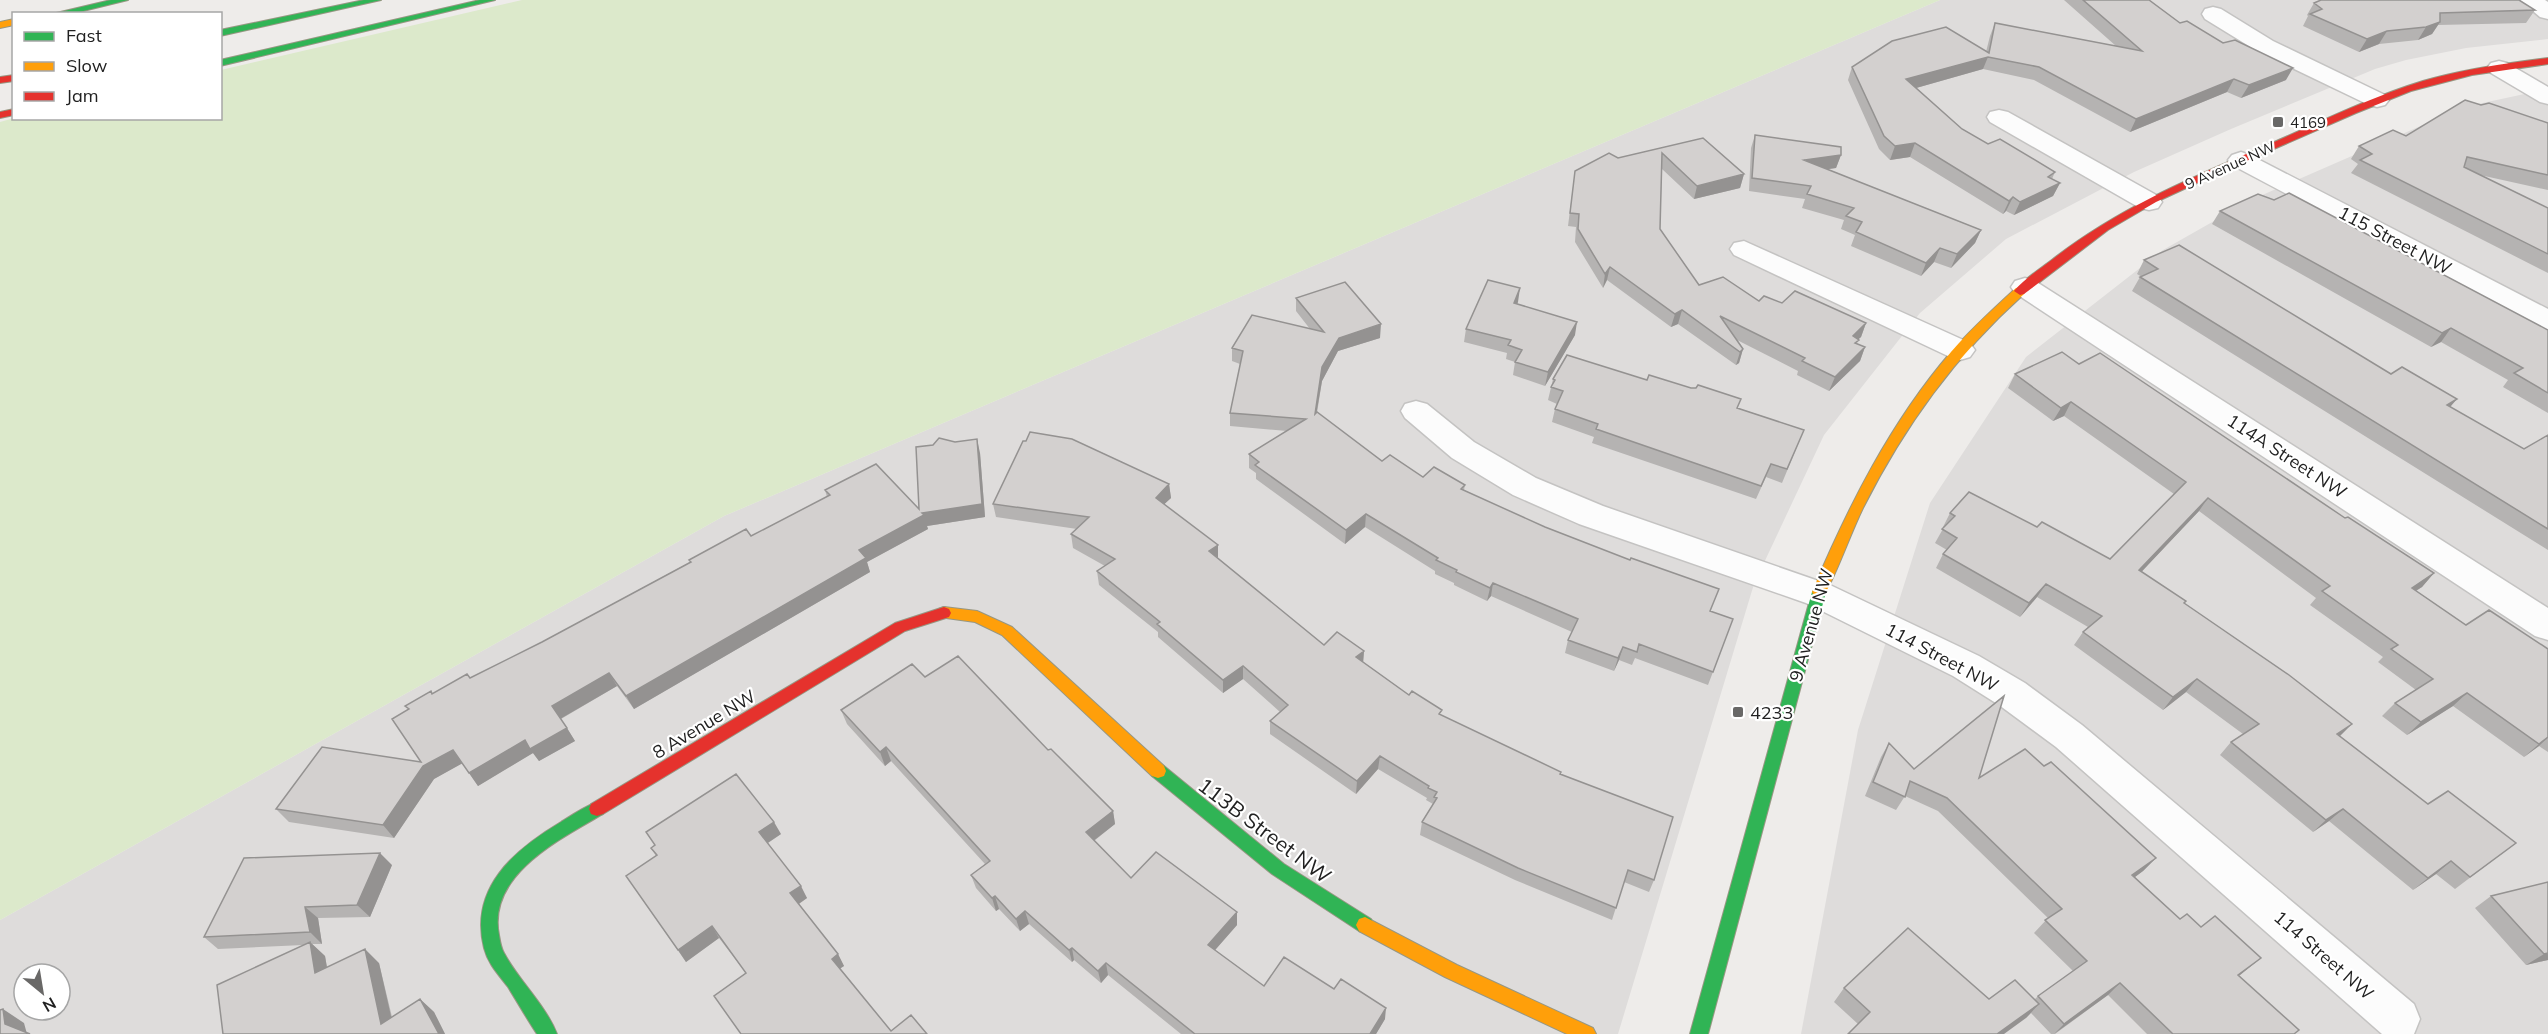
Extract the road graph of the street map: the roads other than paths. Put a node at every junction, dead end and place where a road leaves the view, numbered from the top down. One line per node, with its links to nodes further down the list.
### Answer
1 (124, 0): 5 (main road)
2 (377, 0): 8 (main road)
3 (492, 0): 10 (main road)
4 (2531, 0): 6 (street)
5 (66, 12)
6 (2548, 12)
7 (2213, 14): 13 (street)
8 (222, 33)
9 (2548, 61): 11 (main road, 9 Avenue NW)
10 (222, 63)
11 (2499, 68): 12 (street); 13 (main road, 9 Avenue NW)
12 (2548, 97)
13 (2377, 100): 15 (main road, 9 Avenue NW)
14 (1999, 117): 16 (street)
15 (2241, 160): 16 (main road, 9 Avenue NW); 19 (street, 115 Street NW)
16 (2149, 202): 18 (main road, 9 Avenue NW)
17 (1744, 249): 20 (street)
18 (2025, 287): 20 (main road, 9 Avenue NW); 24 (street, 114A Street NW)
19 (2548, 321)
20 (1960, 350): 22 (main road, 9 Avenue NW)
21 (1416, 411): 22 (street, 114 Street NW)
22 (1818, 594): 25 (street, 114 Street NW); 28 (main road, 9 Avenue NW)
23 (955, 612): 26 (main road, 8 Avenue NW); 27 (main road, 113B Street NW)
24 (2548, 626)
25 (2398, 1018)
26 (548, 1034)
27 (1587, 1034)
28 (1699, 1034)

